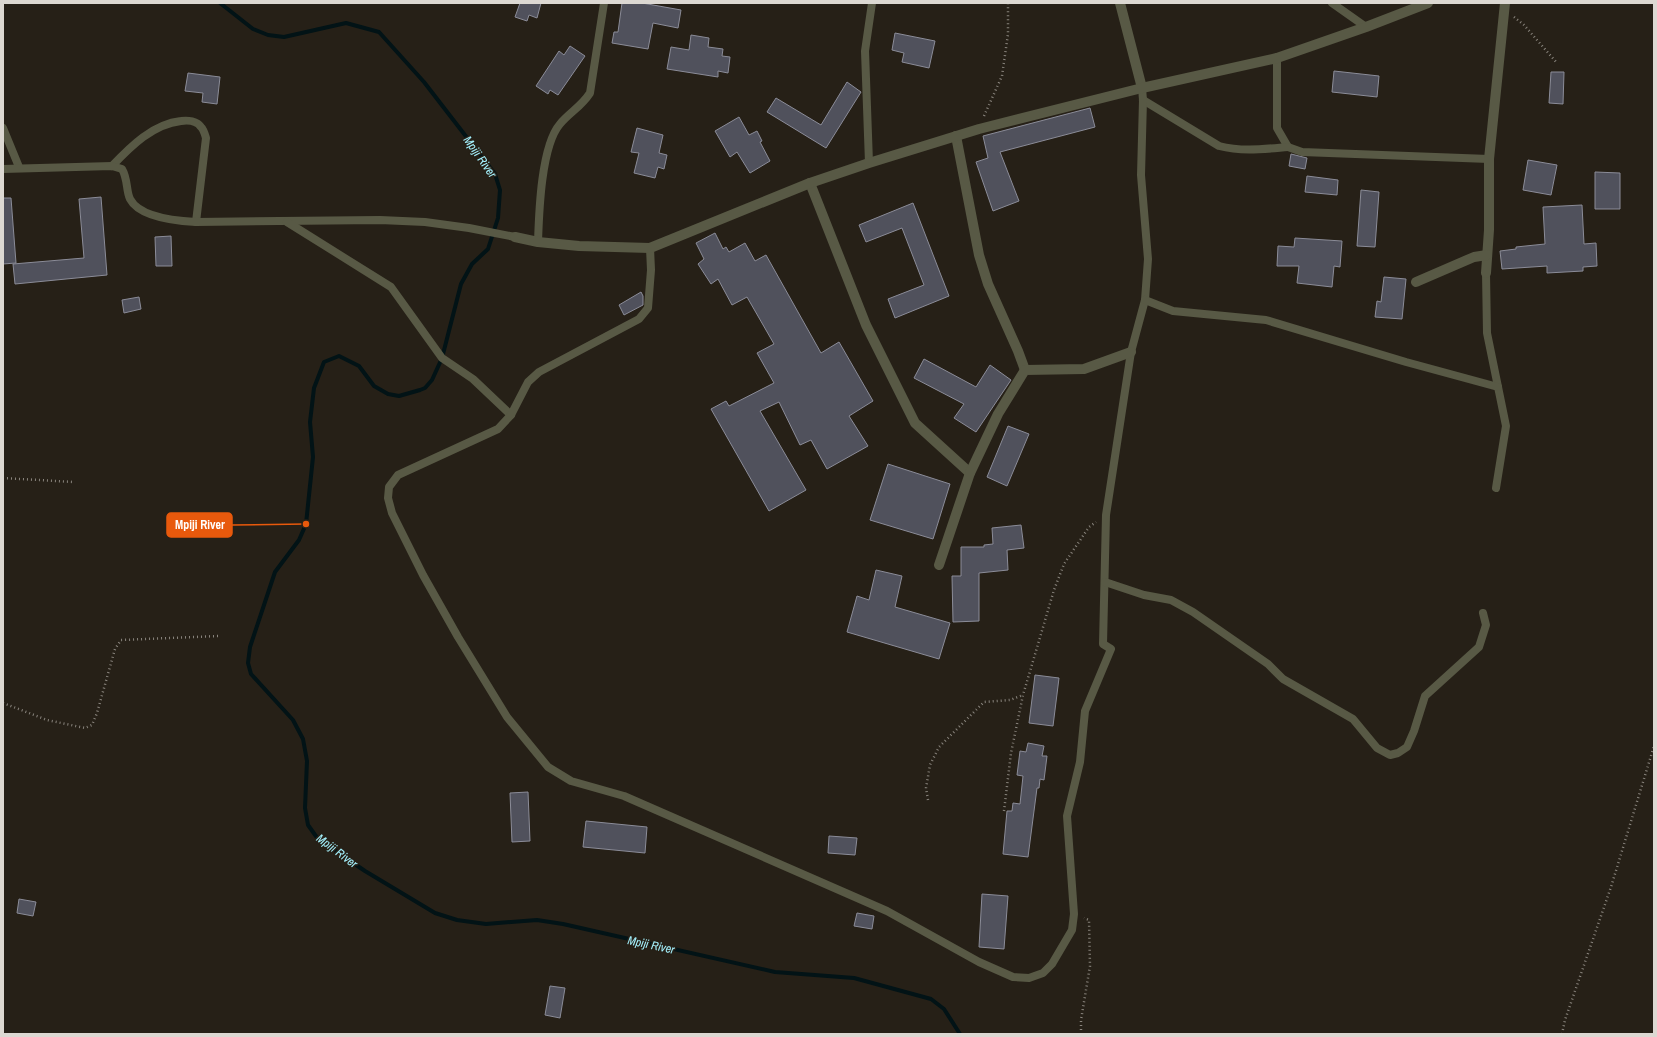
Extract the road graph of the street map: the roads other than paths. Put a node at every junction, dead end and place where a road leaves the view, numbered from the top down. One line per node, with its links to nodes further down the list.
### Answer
1 (604, 3): 23 (lane)
2 (1120, 3): 9 (street)
3 (1332, 3): 7 (lane)
4 (1428, 3): 7 (street)
5 (871, 4): 15 (lane)
6 (1504, 6): 14 (street)
7 (1366, 27): 8 (street)
8 (1277, 58): 9 (street); 13 (lane)
9 (1142, 88): 10 (lane); 12 (street)
10 (1144, 100): 13 (lane); 28 (lane)
11 (3, 128): 17 (lane)
12 (956, 136): 15 (street); 30 (street)
13 (1288, 147): 14 (lane)
14 (1489, 159): 25 (street)
15 (869, 163): 19 (street)
16 (112, 166): 17 (lane); 20 (lane); 20 (lane)
17 (19, 167): 18 (lane)
18 (3, 168)
19 (810, 183): 24 (street); 33 (street)
20 (196, 222): 21 (lane)
21 (287, 222): 22 (lane); 32 (lane)
22 (516, 237): 23 (street)
23 (538, 242): 24 (street)
24 (650, 248): 32 (lane)
25 (1487, 255): 26 (street); 27 (street)
26 (1486, 273): 31 (lane)
27 (1416, 282)
28 (1145, 300): 29 (lane); 31 (lane)
29 (1131, 352): 30 (street); 36 (lane)
30 (1025, 370): 33 (street)
31 (1498, 387): 34 (lane)
32 (511, 415): 36 (lane)
33 (970, 473): 35 (street)
34 (1496, 488)
35 (939, 565)
36 (1105, 582): 37 (lane)
37 (1483, 613)

